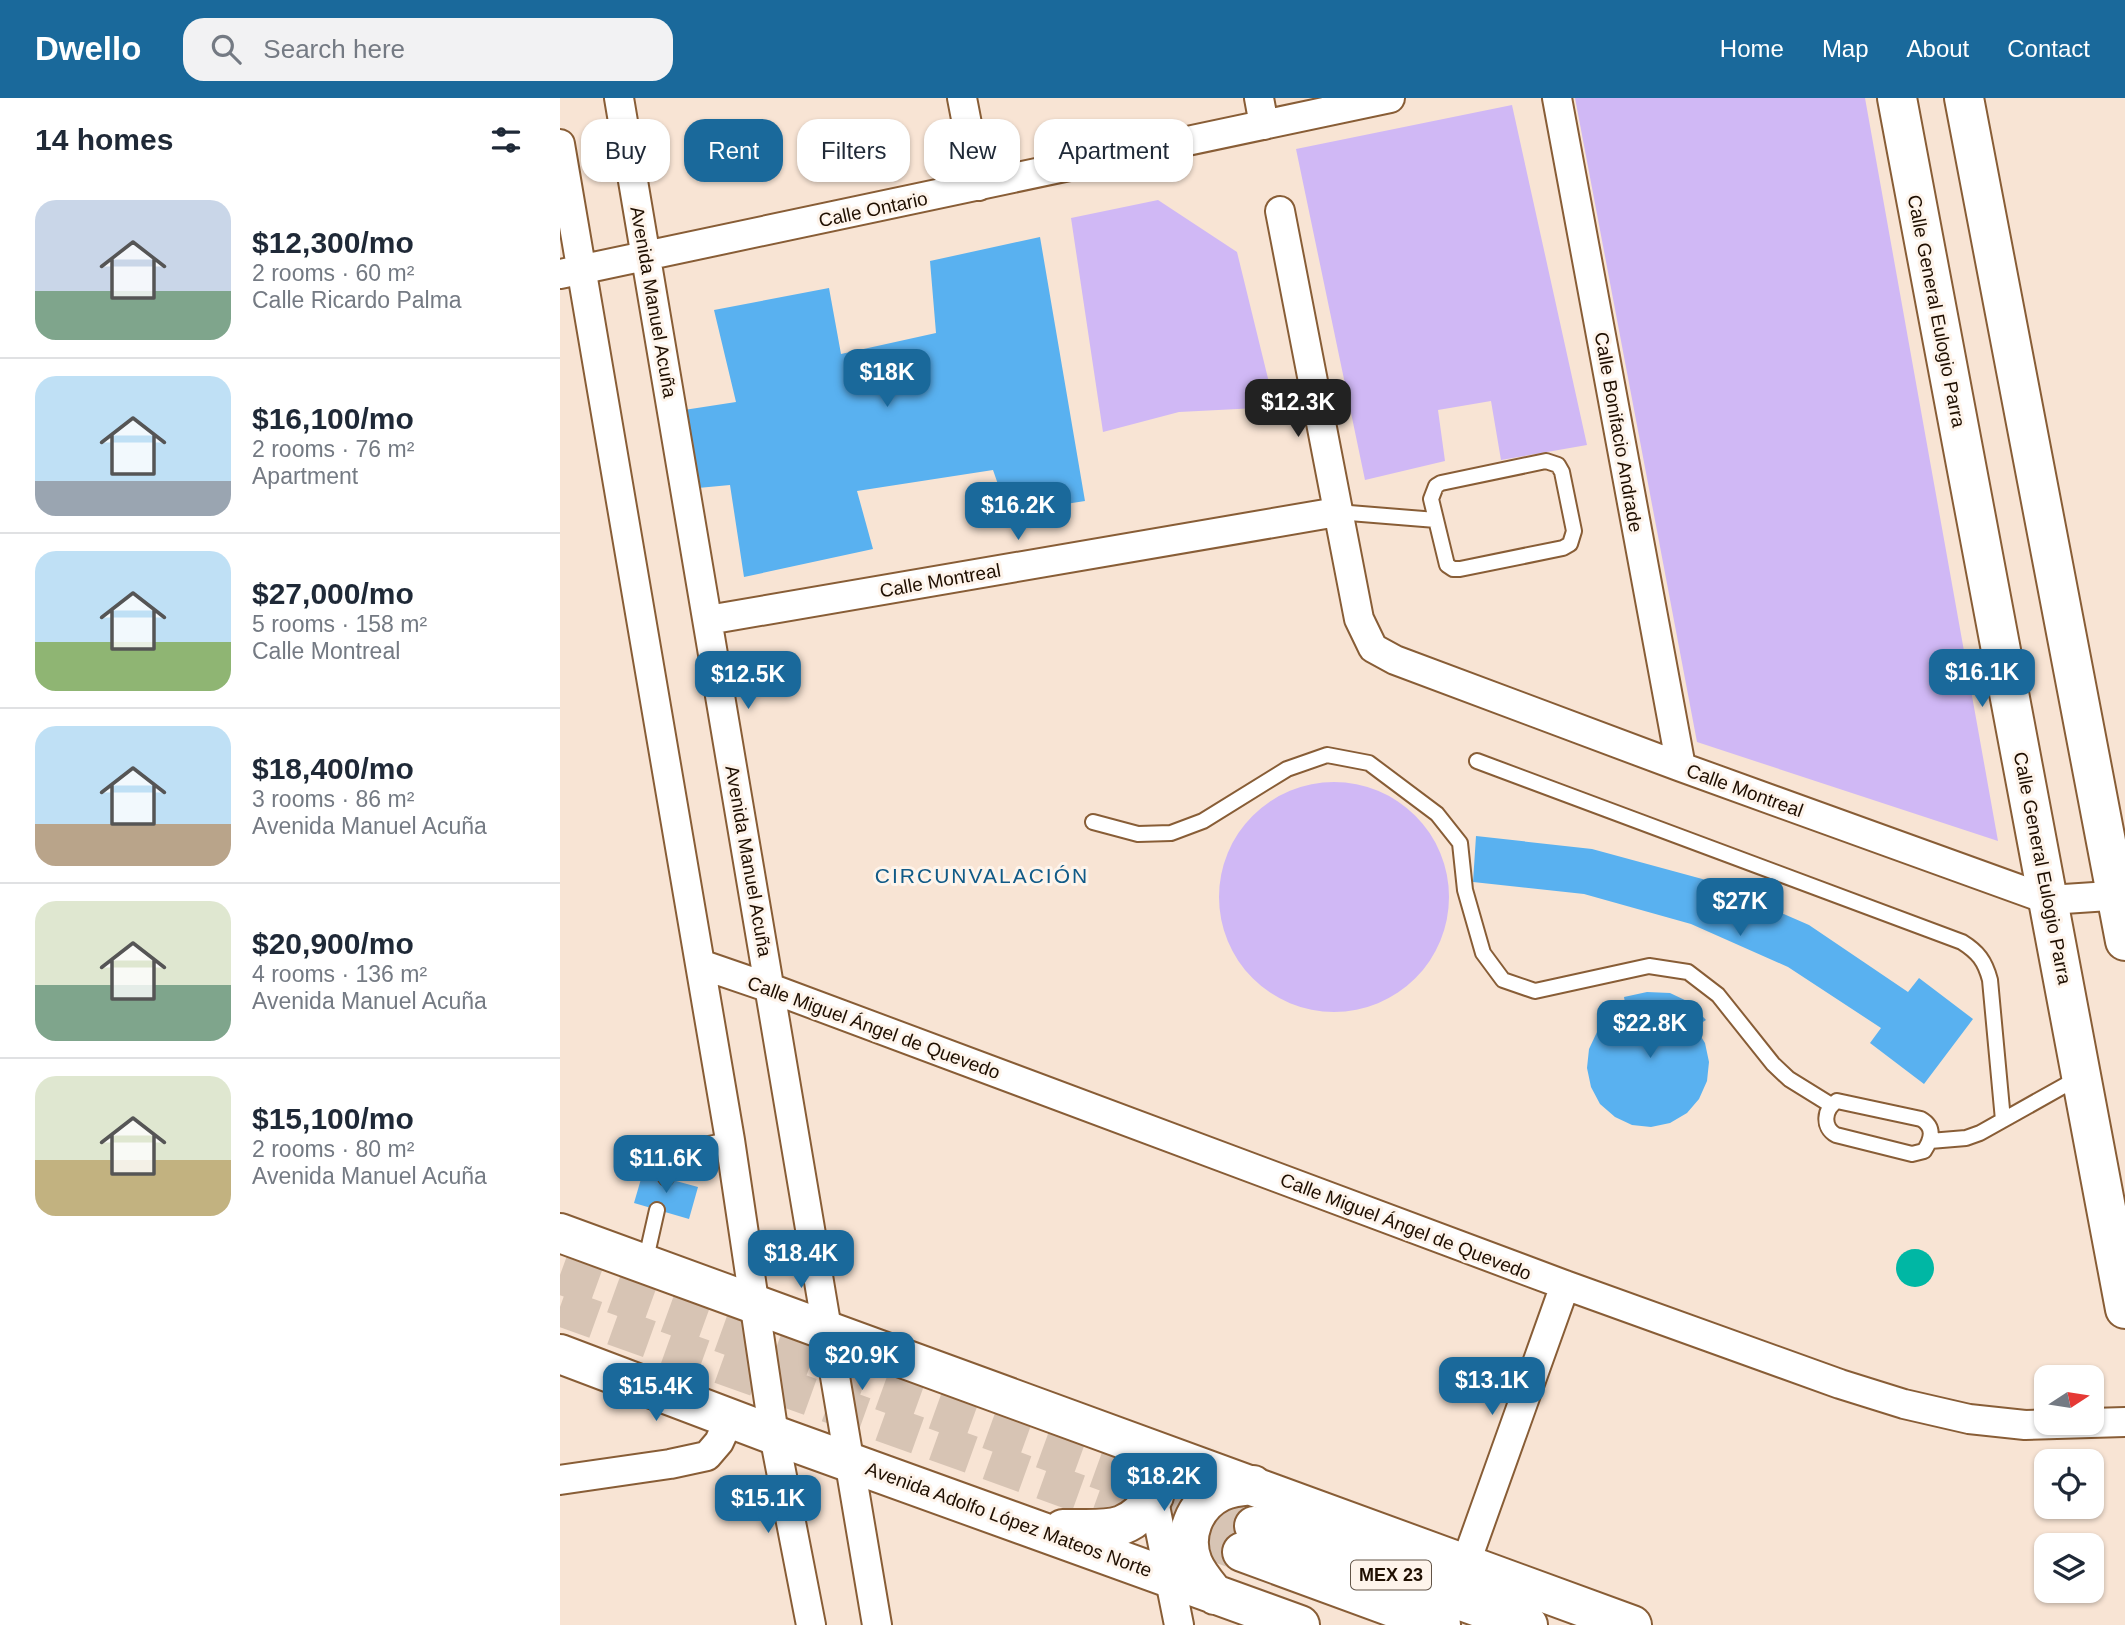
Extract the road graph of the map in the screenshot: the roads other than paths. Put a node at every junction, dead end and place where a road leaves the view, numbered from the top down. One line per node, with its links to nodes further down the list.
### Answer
1 (619, 98): 11 (street, Avenida Manuel Acuña)
2 (962, 98): 9 (street)
3 (1390, 98): 7 (street, Calle Ontario)
4 (1557, 98): 17 (street, Calle Bonifacio Andrade)
5 (1897, 98): 20 (main road, Calle General Eulogio Parra)
6 (1964, 98): 19 (main road)
7 (1261, 111): 9 (street, Calle Ontario)
8 (560, 144): 12 (street)
9 (979, 186): 11 (street, Calle Ontario)
10 (1280, 211): 13 (street)
11 (646, 257): 12 (street, Calle Ontario); 15 (street, Avenida Manuel Acuña)
12 (570, 272): 22 (street)
13 (1337, 512): 14 (lane); 15 (street, Calle Montreal); 17 (street, Calle Montreal)
14 (1436, 520): 14 (lane)
15 (708, 620): 23 (street, Avenida Manuel Acuña)
16 (1477, 761): 26 (lane)
17 (1681, 767): 20 (street, Calle Montreal)
18 (1093, 822): 25 (lane)
19 (2121, 896): 20 (street, Calle Montreal); 21 (main road)
20 (2049, 900): 24 (main road, Calle General Eulogio Parra)
21 (2125, 941)
22 (700, 964): 23 (street, Calle Miguel Ángel de Quevedo); 27 (street)
23 (770, 988): 33 (street, Calle Miguel Ángel de Quevedo); 36 (street, Avenida Manuel Acuña)
24 (2082, 1076): 26 (lane); 35 (main road, Calle General Eulogio Parra)
25 (1831, 1105): 28 (lane); 28 (lane)
26 (2003, 1120): 28 (lane)
27 (730, 1140): 29 (lane); 34 (street)
28 (1930, 1141)
29 (666, 1178)
30 (657, 1210): 32 (lane)
31 (560, 1233): 32 (main road)
32 (645, 1264): 34 (main road)
33 (1565, 1286): 39 (street, Calle Miguel Ángel de Quevedo); 47 (street)
34 (754, 1305): 36 (main road); 40 (street)
35 (2125, 1309)
36 (827, 1332): 41 (main road); 42 (street, Avenida Manuel Acuña)
37 (560, 1354): 38 (main road, Avenida Adolfo López Mateos Norte)
38 (730, 1419): 40 (main road, Avenida Adolfo López Mateos Norte); 43 (street)
39 (2125, 1422)
40 (774, 1435): 42 (main road, Avenida Adolfo López Mateos Norte); 50 (street)
41 (1143, 1446): 44 (main road); 45 (street)
42 (849, 1462): 46 (main road, Avenida Adolfo López Mateos Norte); 51 (street, Avenida Manuel Acuña)
43 (560, 1480)
44 (1252, 1485): 47 (main road); 49 (main road)
45 (1154, 1496): 46 (main road); 48 (street)
46 (1040, 1529): 48 (main road, Avenida Adolfo López Mateos Norte)
47 (1465, 1564): 56 (main road)
48 (1169, 1577): 49 (main road, Avenida Adolfo López Mateos Norte); 52 (street)
49 (1215, 1595): 53 (main road, Avenida Adolfo López Mateos Norte)
50 (811, 1625)
51 (877, 1625)
52 (1179, 1625)
53 (1300, 1625)
54 (1441, 1625): 55 (main road, MEX 23)
55 (1528, 1625)
56 (1632, 1625)

